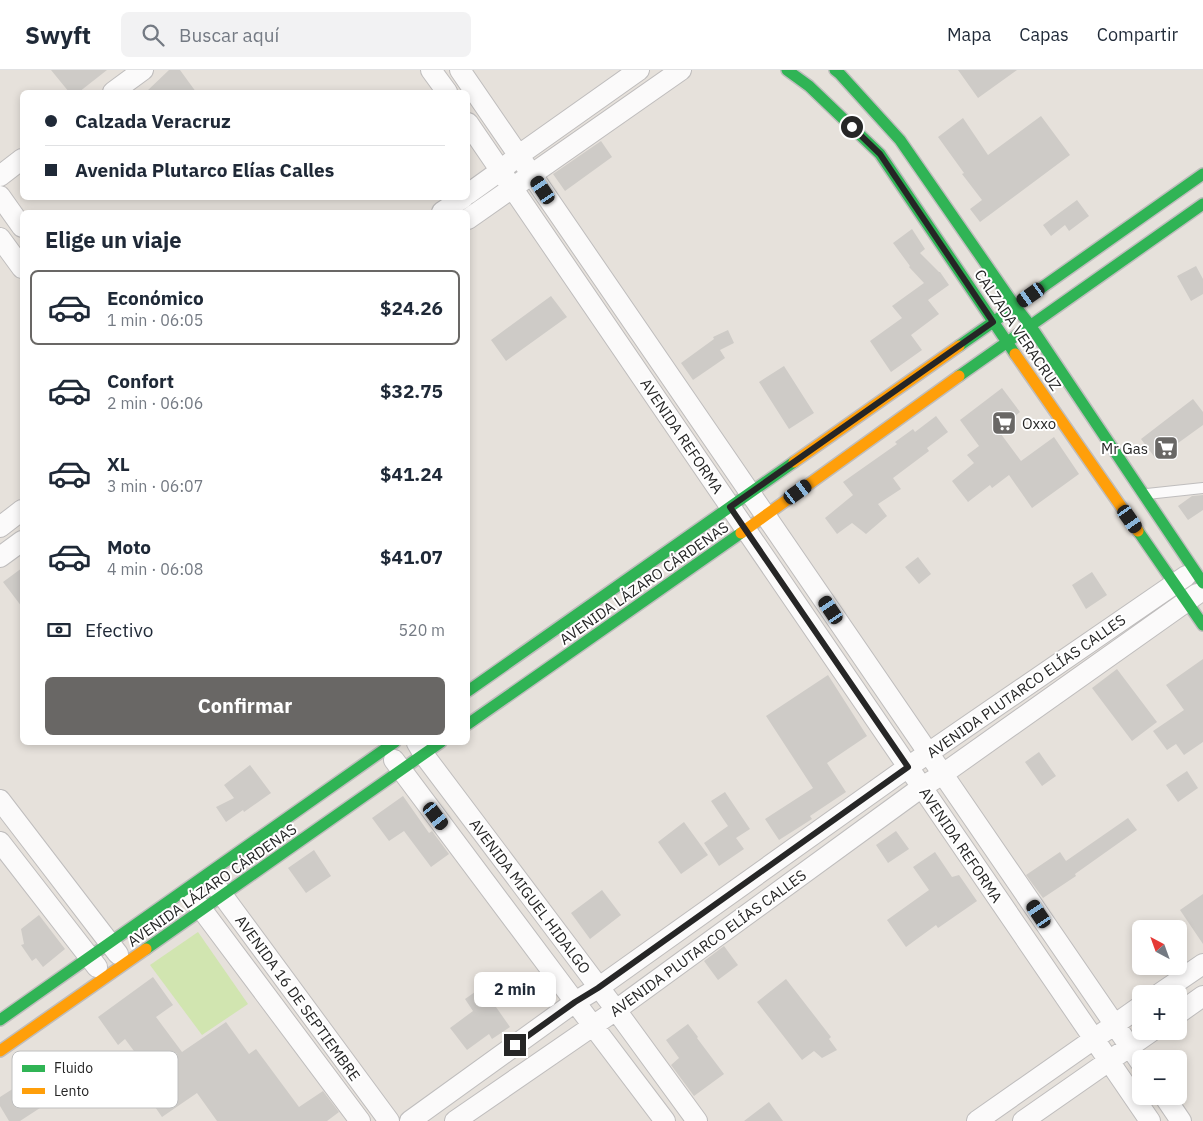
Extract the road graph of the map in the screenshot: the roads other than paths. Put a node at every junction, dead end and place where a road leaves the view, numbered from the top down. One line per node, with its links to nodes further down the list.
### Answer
1 (143, 70): 9 (street)
2 (431, 70): 10 (street)
3 (460, 70): 13 (street, AVENIDA REFORMA)
4 (639, 70): 13 (street)
5 (681, 70): 17 (street)
6 (787, 70): 30 (main road, CALZADA VERACRUZ)
7 (835, 70): 11 (main road, CALZADA VERACRUZ)
8 (858, 77): 11 (main road)
9 (116, 90)
10 (445, 90)
11 (882, 121): 29 (main road, CALZADA VERACRUZ)
12 (470, 126): 15 (street, AVENIDA REFORMA)
13 (519, 155): 15 (street); 17 (street, AVENIDA REFORMA)
14 (20, 161): 18 (street)
15 (500, 171): 19 (street, AVENIDA REFORMA); 20 (street)
16 (1203, 174): 29 (main road, AVENIDA LÁZARO CÁRDENAS)
17 (532, 175): 19 (street); 34 (street, AVENIDA REFORMA)
18 (0, 176)
19 (512, 188): 25 (street); 36 (street, AVENIDA REFORMA)
20 (470, 193)
21 (0, 196): 26 (street)
22 (460, 200): 24 (street)
23 (1203, 204): 31 (main road, AVENIDA LÁZARO CÁRDENAS)
24 (445, 210)
25 (470, 218)
26 (20, 223)
27 (0, 238): 28 (street)
28 (20, 265)
29 (1015, 306): 30 (main road, AVENIDA LÁZARO CÁRDENAS); 31 (main road, CALZADA VERACRUZ)
30 (993, 322): 32 (main road, CALZADA VERACRUZ); 34 (main road, AVENIDA LÁZARO CÁRDENAS)
31 (1030, 325): 32 (main road, AVENIDA LÁZARO CÁRDENAS); 35 (main road, CALZADA VERACRUZ)
32 (1007, 342): 38 (main road, AVENIDA LÁZARO CÁRDENAS); 44 (main road, CALZADA VERACRUZ)
33 (1203, 488): 35 (lane)
34 (750, 493): 36 (main road, AVENIDA LÁZARO CÁRDENAS); 38 (street, AVENIDA REFORMA)
35 (1144, 494): 43 (main road, CALZADA VERACRUZ)
36 (730, 507): 40 (street, AVENIDA REFORMA); 48 (main road, AVENIDA LÁZARO CÁRDENAS)
37 (20, 512): 39 (street)
38 (766, 515): 40 (main road, AVENIDA LÁZARO CÁRDENAS); 53 (street, AVENIDA REFORMA)
39 (0, 527)
40 (745, 530): 49 (main road, AVENIDA LÁZARO CÁRDENAS); 54 (street, AVENIDA REFORMA)
41 (20, 542): 42 (street)
42 (0, 557)
43 (1200, 572): 44 (street, AVENIDA PLUTARCO ELÍAS CALLES)
44 (1174, 584): 46 (main road, CALZADA VERACRUZ); 53 (street, AVENIDA PLUTARCO ELÍAS CALLES)
45 (1203, 589): 46 (street, AVENIDA PLUTARCO ELÍAS CALLES)
46 (1186, 601): 47 (main road, CALZADA VERACRUZ); 56 (street, AVENIDA PLUTARCO ELÍAS CALLES)
47 (1203, 625)
48 (470, 691)
49 (470, 723)
50 (387, 745): 55 (street, AVENIDA MIGUEL HIDALGO); 60 (main road, AVENIDA LÁZARO CÁRDENAS)
51 (432, 745): 52 (main road, AVENIDA LÁZARO CÁRDENAS)
52 (420, 749): 55 (main road, AVENIDA LÁZARO CÁRDENAS); 70 (street, AVENIDA MIGUEL HIDALGO)
53 (929, 753): 54 (street, AVENIDA PLUTARCO ELÍAS CALLES); 56 (street, AVENIDA REFORMA)
54 (908, 767): 57 (street, AVENIDA REFORMA); 70 (street, AVENIDA PLUTARCO ELÍAS CALLES)
55 (402, 770): 62 (main road, AVENIDA LÁZARO CÁRDENAS); 72 (street, AVENIDA MIGUEL HIDALGO)
56 (943, 774): 57 (street, AVENIDA PLUTARCO ELÍAS CALLES); 77 (street, AVENIDA REFORMA)
57 (922, 787): 74 (street, AVENIDA PLUTARCO ELÍAS CALLES); 79 (street, AVENIDA REFORMA)
58 (0, 800): 64 (street)
59 (0, 842): 65 (street)
60 (207, 875): 61 (main road, AVENIDA LÁZARO CÁRDENAS); 62 (street, AVENIDA 16 DE SEPTIEMBRE)
61 (187, 889): 63 (street, AVENIDA 16 DE SEPTIEMBRE); 64 (main road, AVENIDA LÁZARO CÁRDENAS)
62 (222, 896): 63 (main road, AVENIDA LÁZARO CÁRDENAS); 88 (street, AVENIDA 16 DE SEPTIEMBRE)
63 (201, 910): 66 (main road, AVENIDA LÁZARO CÁRDENAS); 87 (street, AVENIDA 16 DE SEPTIEMBRE)
64 (109, 944): 65 (main road, AVENIDA LÁZARO CÁRDENAS); 66 (street)
65 (90, 958): 68 (street); 76 (main road, AVENIDA LÁZARO CÁRDENAS)
66 (126, 964): 68 (main road, AVENIDA LÁZARO CÁRDENAS)
67 (1203, 964): 69 (street)
68 (105, 978): 83 (main road, AVENIDA LÁZARO CÁRDENAS)
69 (1172, 985)
70 (598, 988): 72 (street, AVENIDA PLUTARCO ELÍAS CALLES); 74 (street, AVENIDA MIGUEL HIDALGO)
71 (1203, 996): 73 (street)
72 (575, 1002): 78 (street, AVENIDA MIGUEL HIDALGO); 89 (street, AVENIDA PLUTARCO ELÍAS CALLES)
73 (1187, 1007)
74 (616, 1010): 78 (street, AVENIDA PLUTARCO ELÍAS CALLES); 86 (street, AVENIDA MIGUEL HIDALGO)
75 (1132, 1012): 77 (street)
76 (0, 1020)
77 (1114, 1024): 79 (street); 81 (street, AVENIDA REFORMA)
78 (594, 1026): 90 (street, AVENIDA PLUTARCO ELÍAS CALLES); 91 (street, AVENIDA MIGUEL HIDALGO)
79 (1093, 1038): 84 (street, AVENIDA REFORMA); 92 (street)
80 (1139, 1040): 81 (street)
81 (1130, 1046): 82 (street, AVENIDA REFORMA); 84 (street)
82 (1133, 1050)
83 (0, 1051)
84 (1109, 1062): 93 (street); 94 (street, AVENIDA REFORMA)
85 (1170, 1105): 95 (street)
86 (690, 1118)
87 (360, 1121)
88 (388, 1121)
89 (410, 1121)
90 (455, 1121)
91 (665, 1121)
92 (977, 1121)
93 (1023, 1121)
94 (1150, 1121)
95 (1181, 1121)

